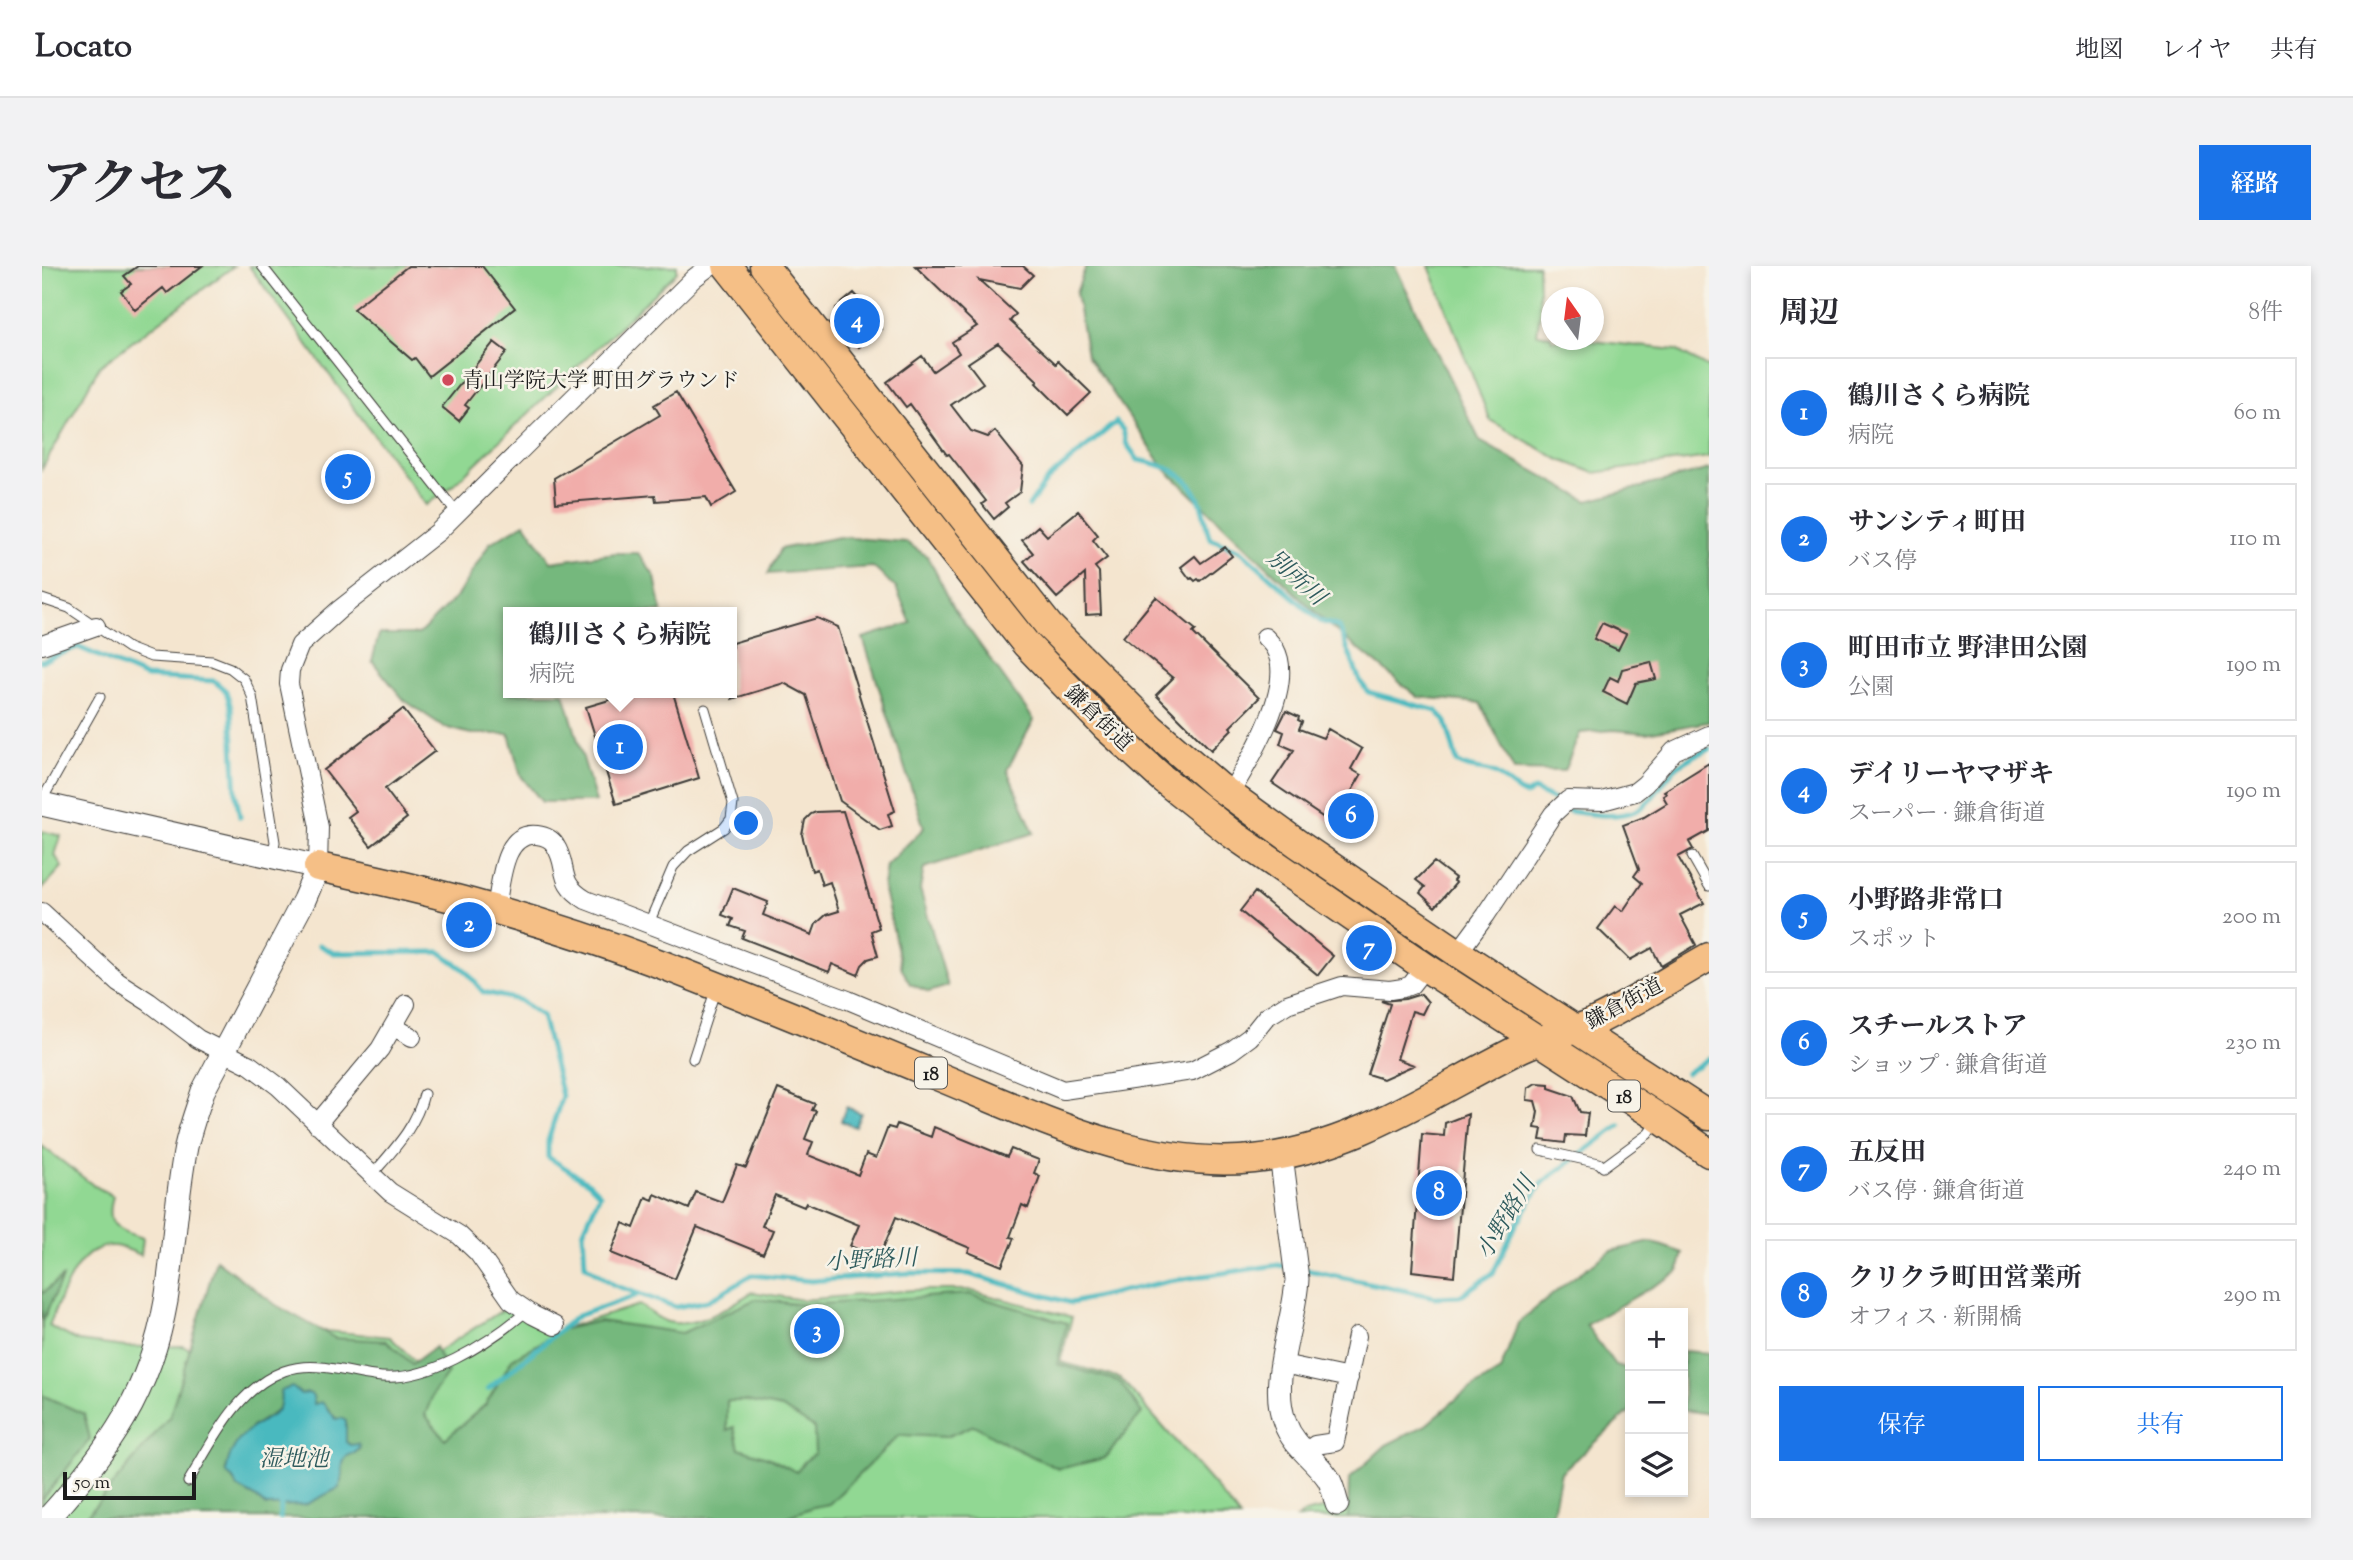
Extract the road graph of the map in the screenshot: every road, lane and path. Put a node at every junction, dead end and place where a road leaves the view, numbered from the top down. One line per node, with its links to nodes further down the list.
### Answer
1 (262, 266): 5 (lane)
2 (710, 266): 5 (street)
3 (727, 266): 24 (main road, 鎌倉街道 / 18)
4 (764, 266): 13 (main road, 鎌倉街道 / 18)
5 (457, 513): 17 (street)
6 (42, 599): 7 (lane)
7 (96, 626): 9 (street); 15 (lane)
8 (1265, 637): 13 (street)
9 (42, 645)
10 (100, 696): 14 (lane)
11 (705, 709): 21 (lane)
12 (1709, 735): 22 (street)
13 (1229, 795): 22 (main road, 鎌倉街道 / 18)
14 (42, 802): 15 (street)
15 (269, 856): 17 (street)
16 (1692, 856): 18 (lane)
17 (318, 867): 19 (main road, 18); 31 (street)
18 (1709, 886)
19 (496, 908): 21 (street); 25 (main road, 18)
20 (42, 912): 31 (street)
21 (649, 923): 24 (street)
22 (1458, 953): 28 (main road, 鎌倉街道 / 18)
23 (1709, 957): 28 (main road, 鎌倉街道 / 18)
24 (1425, 967): 30 (main road, 鎌倉街道 / 18)
25 (717, 986): 32 (lane); 39 (main road, 18)
26 (406, 1004): 27 (street)
27 (394, 1027): 29 (street); 36 (street)
28 (1576, 1029): 30 (main road, 鎌倉街道 / 18); 34 (main road, 18)
29 (412, 1037)
30 (1537, 1041): 35 (main road, 18); 39 (main road, 18)
31 (223, 1051): 36 (street); 49 (street)
32 (693, 1059)
33 (424, 1094): 40 (lane)
34 (1709, 1116)
35 (1659, 1118): 37 (lane); 38 (main road, 18)
36 (317, 1124): 40 (street)
37 (1540, 1150)
38 (1709, 1153)
39 (1281, 1155): 44 (street)
40 (372, 1175): 41 (street)
41 (527, 1311): 42 (street); 47 (lane)
42 (555, 1326)
43 (1357, 1336): 45 (street)
44 (1283, 1364): 45 (street); 46 (street)
45 (1349, 1378): 46 (street)
46 (1306, 1453): 48 (street)
47 (188, 1482)
48 (1337, 1507)
49 (48, 1518)

